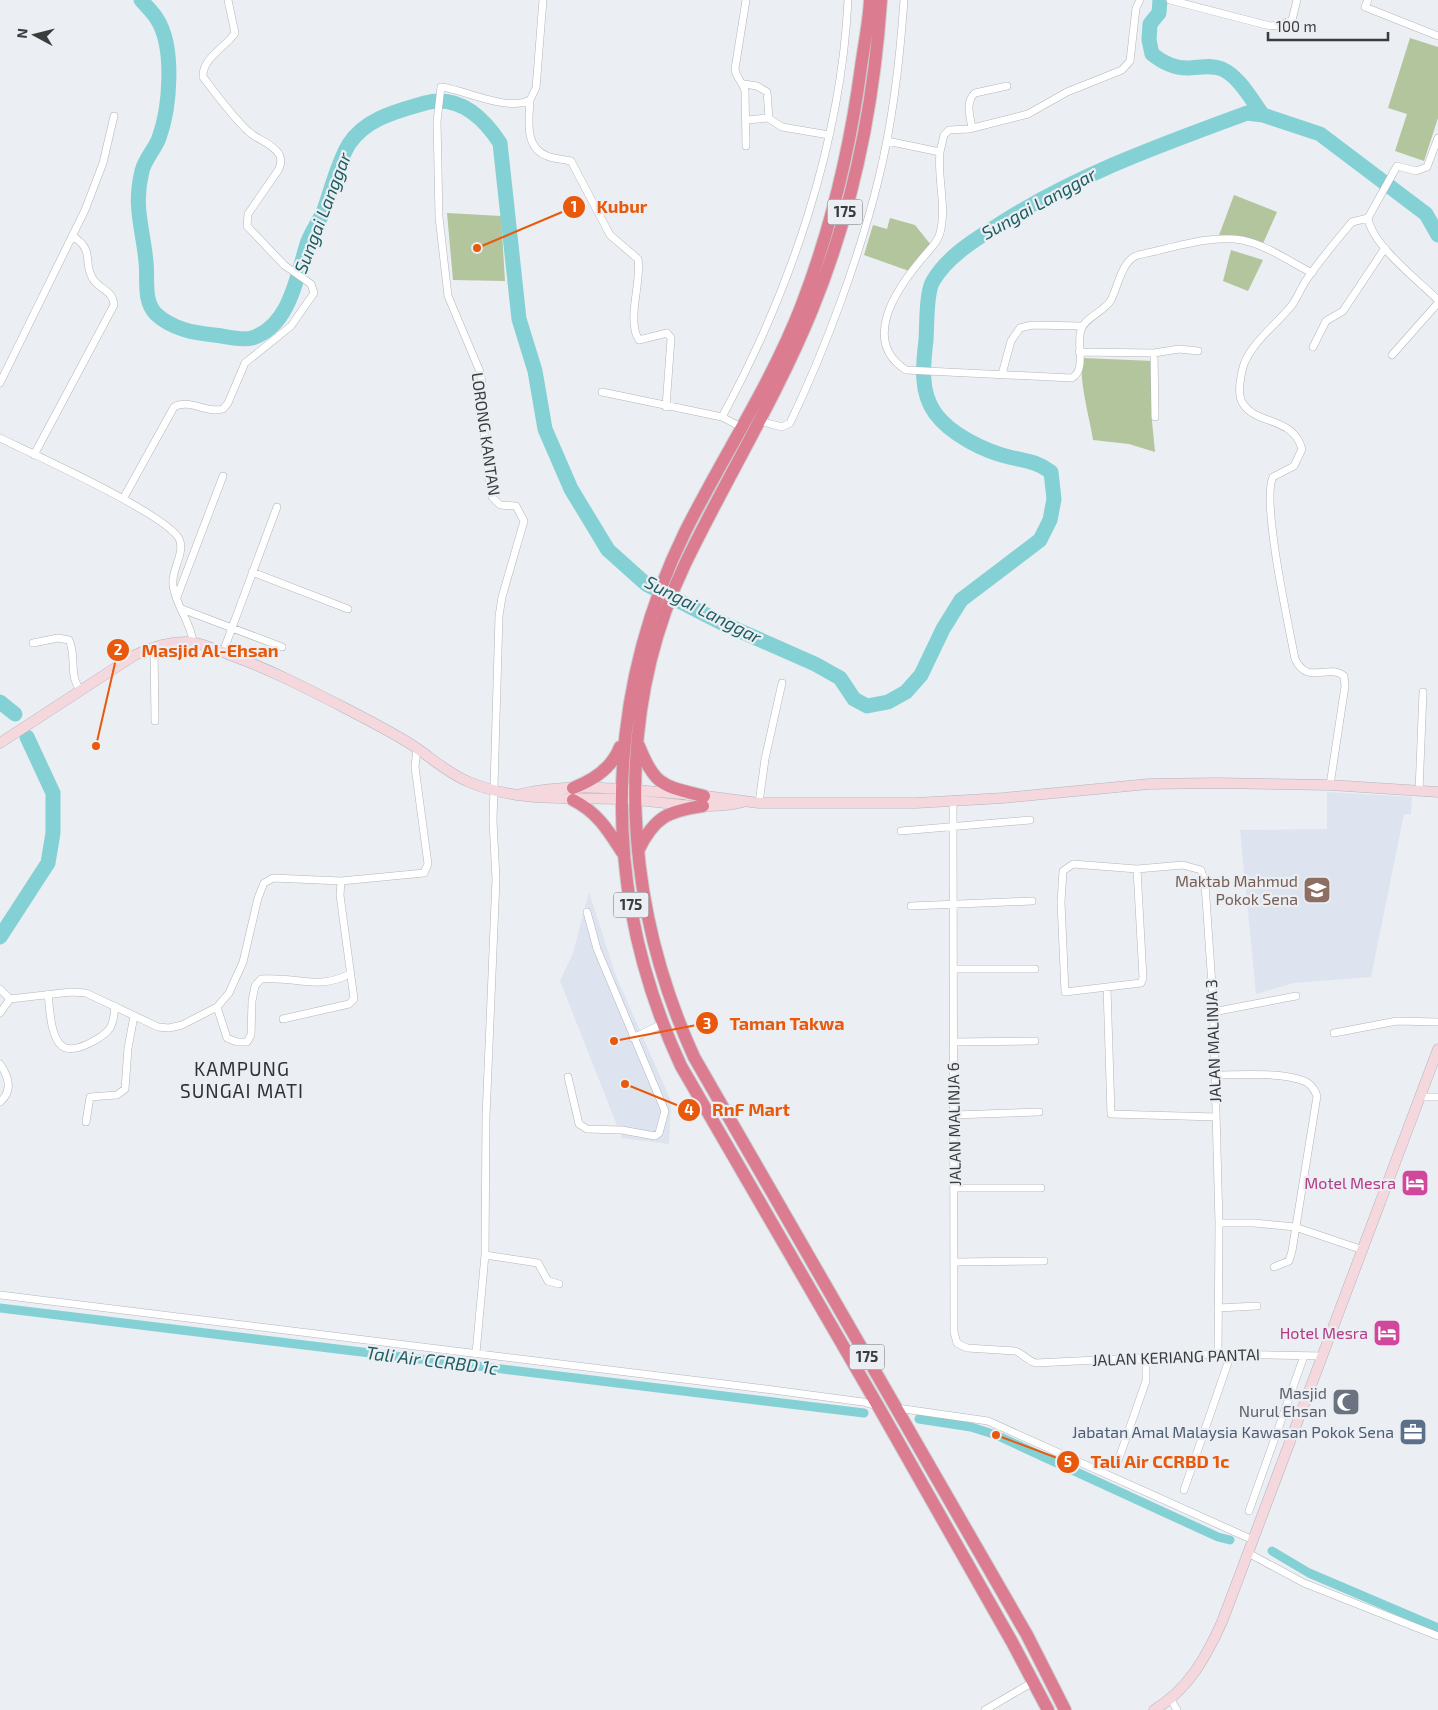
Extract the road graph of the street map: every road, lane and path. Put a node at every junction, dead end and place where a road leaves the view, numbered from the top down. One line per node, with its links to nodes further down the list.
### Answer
1 (228, 0): 47 (street)
2 (543, 0): 15 (street)
3 (746, 0): 13 (street)
4 (848, 0): 20 (street)
5 (870, 0): 43 (highway, 175)
6 (881, 0): 42 (highway, 175)
7 (904, 0): 22 (street)
8 (1140, 0): 19 (street)
9 (1170, 0): 10 (street)
10 (1297, 0)
11 (1368, 0): 12 (street)
12 (1438, 36)
13 (744, 84): 17 (street); 18 (street)
14 (1007, 86): 19 (street)
15 (530, 100): 39 (street); 68 (street, LORONG KANTAN)
16 (114, 116): 26 (street)
17 (769, 118): 18 (street); 20 (street)
18 (747, 120): 23 (street)
19 (972, 128): 24 (street)
20 (829, 135): 40 (street)
21 (1438, 138): 25 (street)
22 (887, 141): 24 (street); 42 (street)
23 (746, 146)
24 (940, 152): 36 (street)
25 (1368, 218): 27 (street); 28 (street)
26 (72, 236): 37 (street); 45 (street)
27 (1386, 248): 29 (street); 31 (street)
28 (1312, 273): 30 (street); 67 (street)
29 (1438, 301): 35 (street)
30 (1082, 326): 33 (street); 36 (street)
31 (1313, 347)
32 (1198, 351): 34 (street)
33 (1080, 352): 34 (street); 36 (street)
34 (1154, 353): 41 (street)
35 (1392, 355)
36 (1002, 374)
37 (0, 383)
38 (602, 392): 39 (street)
39 (666, 407): 40 (street)
40 (722, 417): 43 (street)
41 (1155, 417)
42 (760, 421): 63 (highway, 175)
43 (743, 428): 64 (highway, 175)
44 (0, 438): 45 (street)
45 (34, 455): 47 (street)
46 (223, 476): 50 (street)
47 (123, 499): 50 (street)
48 (277, 507): 49 (street)
49 (252, 572): 52 (street); 53 (street)
50 (177, 597): 51 (street)
51 (182, 609): 53 (street); 54 (street)
52 (348, 609)
53 (231, 627): 56 (street); 58 (street)
54 (192, 642): 57 (main road); 58 (main road)
55 (33, 643): 60 (street)
56 (282, 646)
57 (154, 647): 60 (main road); 62 (street)
58 (223, 652): 66 (main road)
59 (782, 683): 76 (street)
60 (81, 690): 65 (main road)
61 (1423, 692): 69 (street)
62 (155, 721)
63 (637, 739): 73 (highway, 175); 75 (highway)
64 (624, 740): 71 (highway); 72 (highway, 175)
65 (0, 743)
66 (417, 749): 68 (main road); 83 (street)
67 (1330, 786): 69 (main road); 74 (main road)
68 (494, 790): 71 (main road); 124 (street)
69 (1419, 791): 70 (main road)
70 (1438, 792)
71 (573, 794): 72 (main road); 80 (highway)
72 (621, 794): 73 (main road); 80 (highway, 175)
73 (635, 795): 75 (main road); 81 (highway, 175)
74 (953, 800): 76 (main road); 78 (street, JALAN MALINJA 6)
75 (704, 801): 76 (main road); 81 (highway)
76 (759, 803)
77 (1030, 820): 78 (street)
78 (954, 826): 79 (street); 85 (street, JALAN MALINJA 6)
79 (901, 831)
80 (622, 852): 103 (highway, 175)
81 (637, 853): 140 (highway, 175)
82 (1137, 869): 91 (street); 91 (street, JALAN MALINJA 3); 98 (street, JALAN MALINJA 3)
83 (341, 881): 90 (street); 97 (street)
84 (1032, 901): 85 (street)
85 (953, 903): 86 (street); 88 (street, JALAN MALINJA 6)
86 (911, 906)
87 (587, 912): 105 (street)
88 (953, 969): 89 (street); 107 (street, JALAN MALINJA 6)
89 (1035, 969)
90 (350, 974): 97 (street); 101 (street)
91 (1107, 987): 117 (street)
92 (0, 989): 95 (street)
93 (48, 994): 95 (street); 96 (street); 96 (street)
94 (1296, 996): 98 (street)
95 (10, 999): 99 (street)
96 (115, 1006): 100 (street)
97 (217, 1007): 100 (street)
98 (1213, 1012): 110 (street, JALAN MALINJA 3)
99 (0, 1013)
100 (134, 1016): 118 (street)
101 (283, 1019)
102 (1438, 1022): 104 (street)
103 (662, 1024): 105 (street); 139 (highway, 175)
104 (1334, 1033)
105 (633, 1038): 111 (street)
106 (1035, 1040): 107 (street)
107 (954, 1042): 116 (street, JALAN MALINJA 6)
108 (1438, 1049): 112 (main road)
109 (0, 1064): 114 (street)
110 (1215, 1075): 117 (street, JALAN MALINJA 3); 122 (street)
111 (568, 1076)
112 (1420, 1097): 113 (street); 123 (main road)
113 (1438, 1097)
114 (0, 1102)
115 (1039, 1112): 116 (street)
116 (954, 1115): 119 (street, JALAN MALINJA 6)
117 (1216, 1117): 121 (street, JALAN MALINJA 3)
118 (86, 1122)
119 (955, 1188): 120 (street); 126 (street, JALAN MALINJA 6)
120 (1041, 1188)
121 (1219, 1223): 122 (street); 131 (street, JALAN MALINJA 3)
122 (1295, 1227): 123 (street); 127 (street)
123 (1363, 1250): 137 (main road)
124 (485, 1255): 128 (street); 132 (street)
125 (1044, 1261): 126 (street)
126 (954, 1262): 138 (street, JALAN MALINJA 6)
127 (1274, 1267)
128 (559, 1284)
129 (0, 1295): 132 (street)
130 (1257, 1306): 131 (street)
131 (1218, 1308): 133 (street, JALAN MALINJA 3)
132 (476, 1353): 139 (street)
133 (1218, 1354): 134 (street, JALAN KERIANG PANTAI); 135 (street, JALAN KERIANG PANTAI)
134 (1232, 1354): 136 (street, JALAN KERIANG PANTAI); 146 (street)
135 (1146, 1356): 138 (street, JALAN KERIANG PANTAI); 145 (street)
136 (1304, 1356): 137 (street, JALAN KERIANG PANTAI); 141 (street)
137 (1323, 1356): 142 (main road)
138 (1028, 1361)
139 (878, 1406): 153 (highway, 175)
140 (897, 1408): 150 (street); 155 (highway, 175)
141 (1278, 1431): 142 (street); 143 (street)
142 (1292, 1437): 144 (main road)
143 (1270, 1453): 144 (street); 147 (street)
144 (1284, 1458): 148 (main road)
145 (1118, 1461)
146 (1184, 1490)
147 (1255, 1494): 148 (street); 149 (street)
148 (1269, 1499): 150 (main road)
149 (1248, 1510)
150 (1253, 1540): 151 (main road)
151 (1248, 1553): 152 (street); 154 (main road)
152 (1438, 1636)
153 (1033, 1682): 156 (street); 157 (highway, 175)
154 (1171, 1700): 159 (main road); 160 (street)
155 (1063, 1705): 158 (highway)
156 (985, 1710)
157 (1048, 1710)
158 (1072, 1710)
159 (1154, 1710)
160 (1177, 1710)

